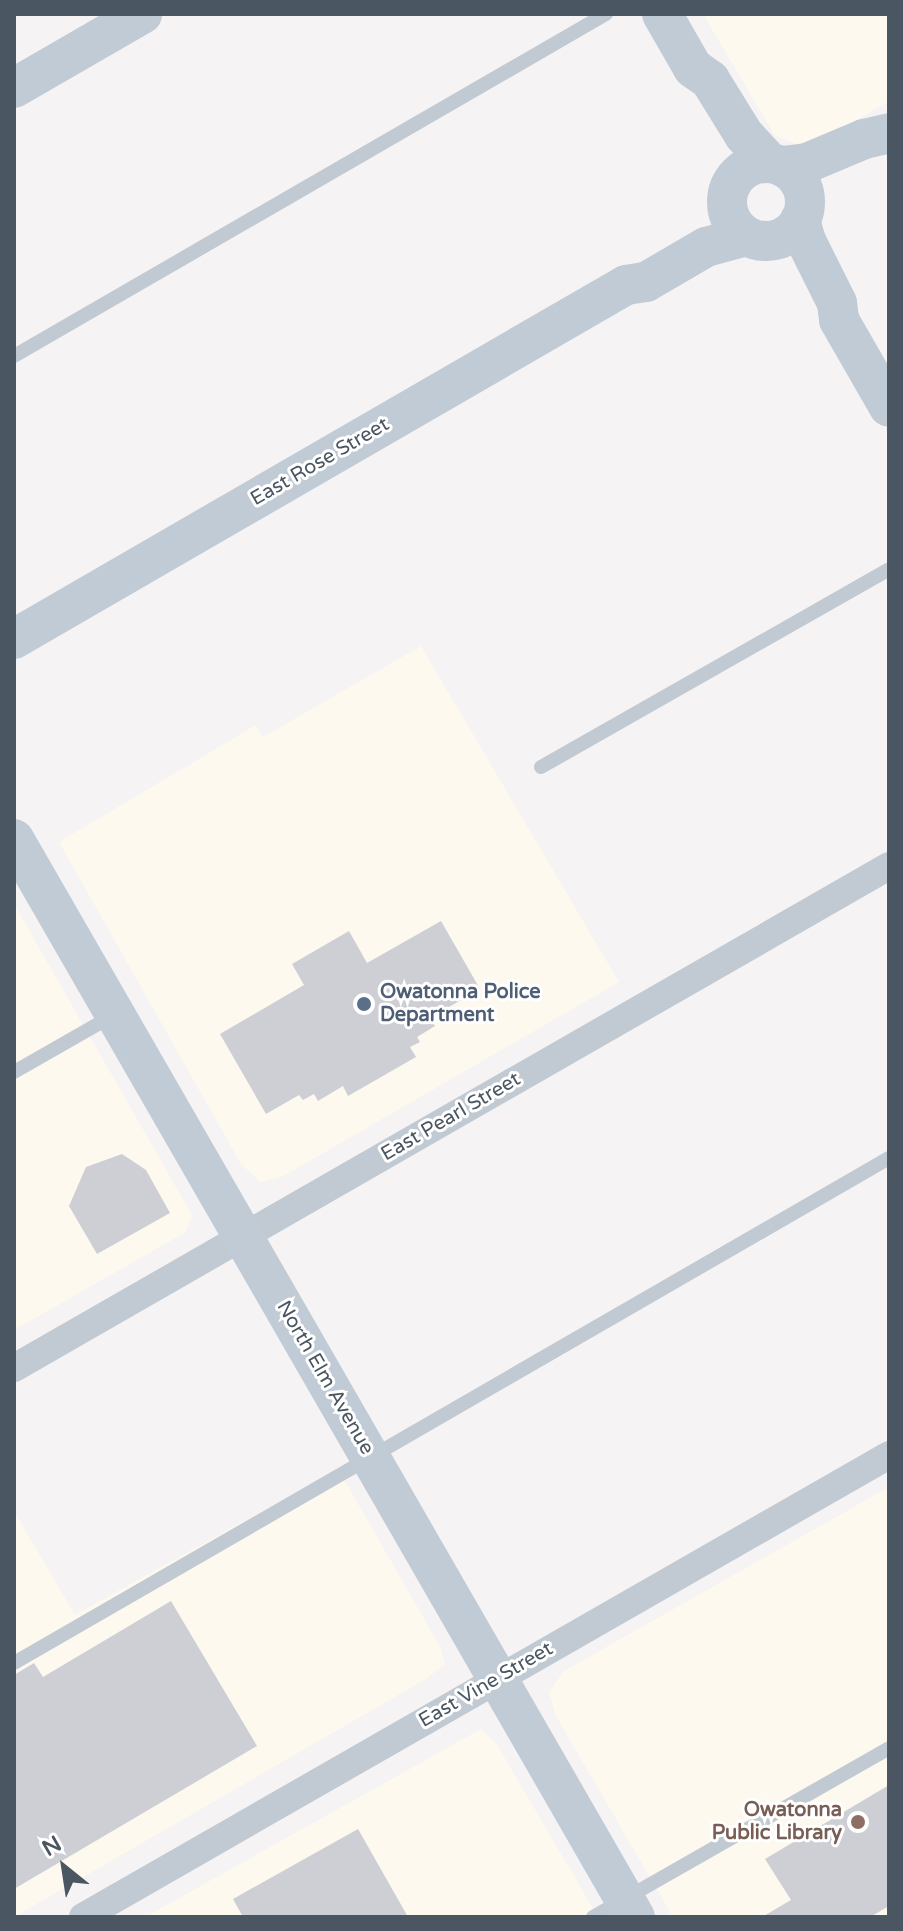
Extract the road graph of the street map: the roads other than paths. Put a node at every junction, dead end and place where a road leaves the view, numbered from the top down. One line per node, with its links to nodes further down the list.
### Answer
1 (142, 14): 4 (street)
2 (606, 14): 11 (lane)
3 (662, 14): 6 (street)
4 (14, 88)
5 (886, 136): 6 (street, East Rose Street); 7 (street, East Rose Street)
6 (753, 176): 7 (street); 8 (street); 9 (street, East Rose Street)
7 (802, 211): 8 (street); 10 (street)
8 (756, 238): 9 (street, East Rose Street); 10 (street)
9 (626, 285): 14 (street, East Rose Street)
10 (839, 320): 12 (street)
11 (14, 356)
12 (889, 407)
13 (889, 569): 15 (lane)
14 (14, 639)
15 (541, 767)
16 (14, 839): 18 (street, North Elm Avenue)
17 (889, 866): 21 (street, East Pearl Street)
18 (115, 1014): 19 (lane); 21 (street, North Elm Avenue)
19 (14, 1072)
20 (889, 1158): 24 (lane)
21 (243, 1237): 22 (street, East Pearl Street); 24 (street, North Elm Avenue)
22 (14, 1368)
23 (889, 1455): 26 (street, East Vine Street)
24 (371, 1458): 25 (lane); 26 (street, North Elm Avenue)
25 (14, 1663)
26 (498, 1678): 28 (street, North Elm Avenue); 29 (street, East Vine Street)
27 (889, 1748): 28 (lane)
28 (618, 1911)
29 (83, 1917)

